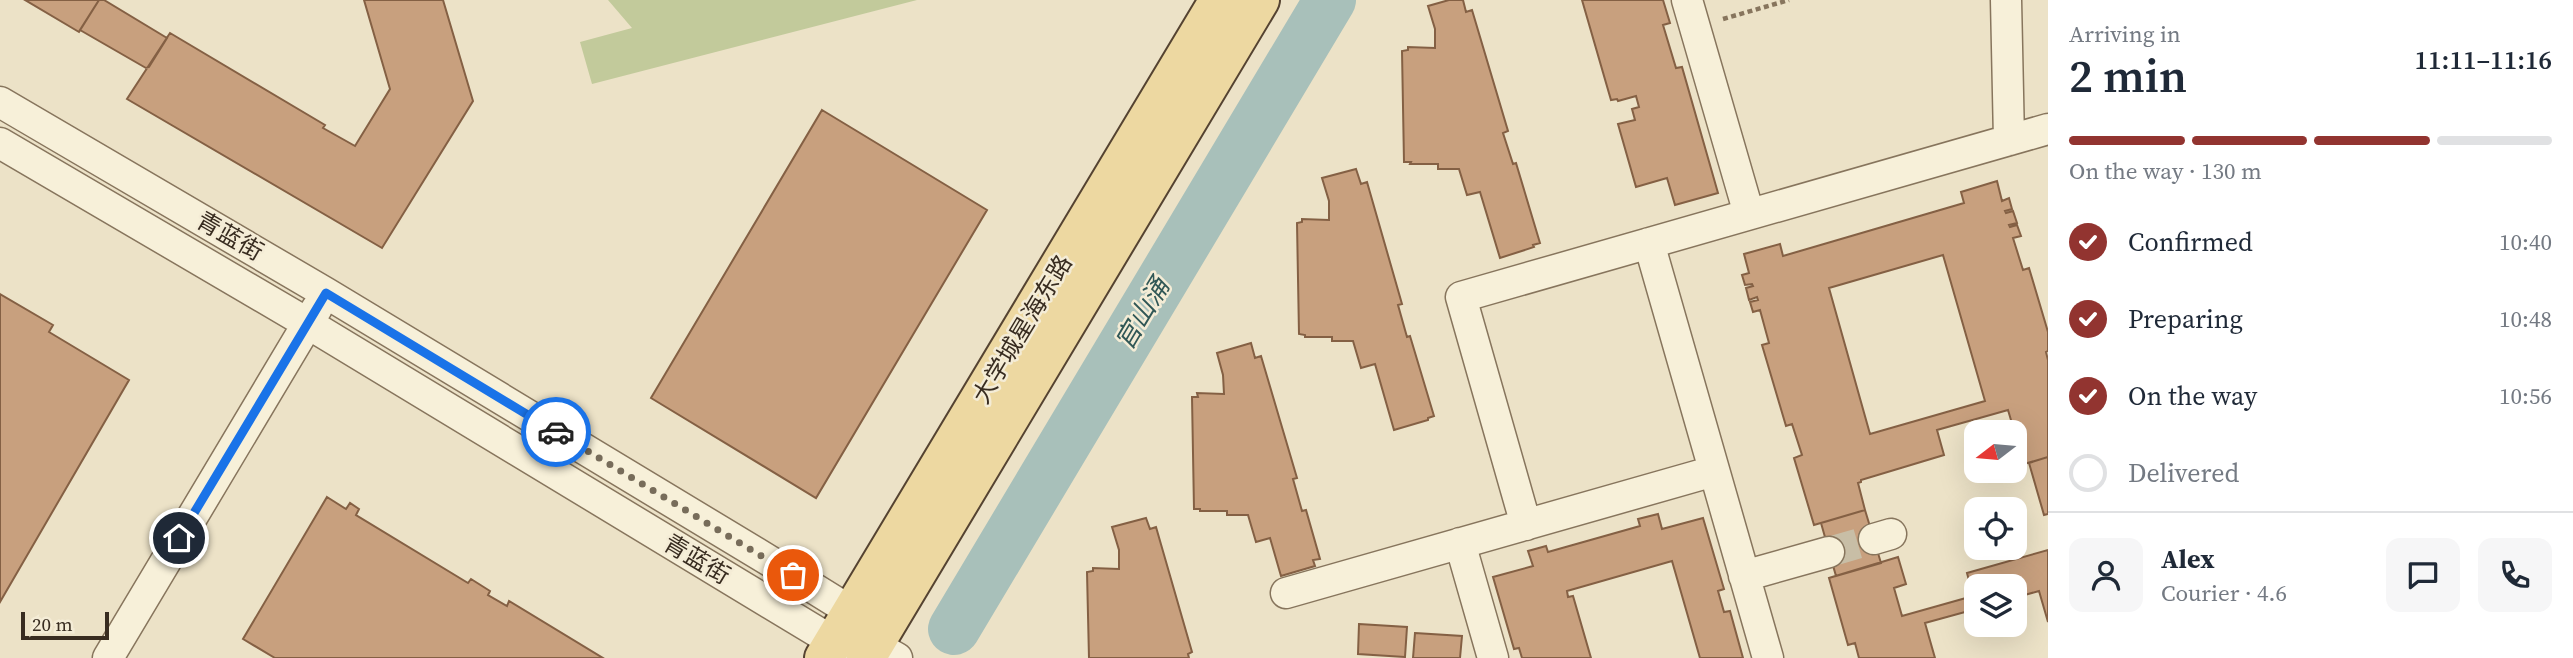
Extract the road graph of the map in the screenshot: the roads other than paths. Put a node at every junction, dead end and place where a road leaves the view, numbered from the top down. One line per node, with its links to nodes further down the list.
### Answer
1 (1219, 0): 19 (main road, 大学城星海东路)
2 (1260, 0): 19 (main road, 大学城星海东路)
3 (2006, 0): 7 (street)
4 (1691, 14): 9 (street)
5 (0, 102): 11 (street, 青蓝街)
6 (2048, 129): 7 (street)
7 (2009, 140): 9 (street)
8 (0, 143): 12 (street, 青蓝街)
9 (1749, 214): 10 (street)
10 (1649, 243): 13 (street); 14 (street)
11 (326, 293): 12 (street); 19 (street, 青蓝街)
12 (307, 323): 19 (street, 青蓝街); 20 (street)
13 (1714, 471): 14 (street); 17 (street)
14 (1526, 525): 15 (street)
15 (1460, 543): 18 (street); 21 (street)
16 (1829, 552): 17 (street)
17 (1744, 576): 22 (street)
18 (1286, 593)
19 (858, 645)
20 (108, 658)
21 (1493, 658)
22 (1768, 658)

